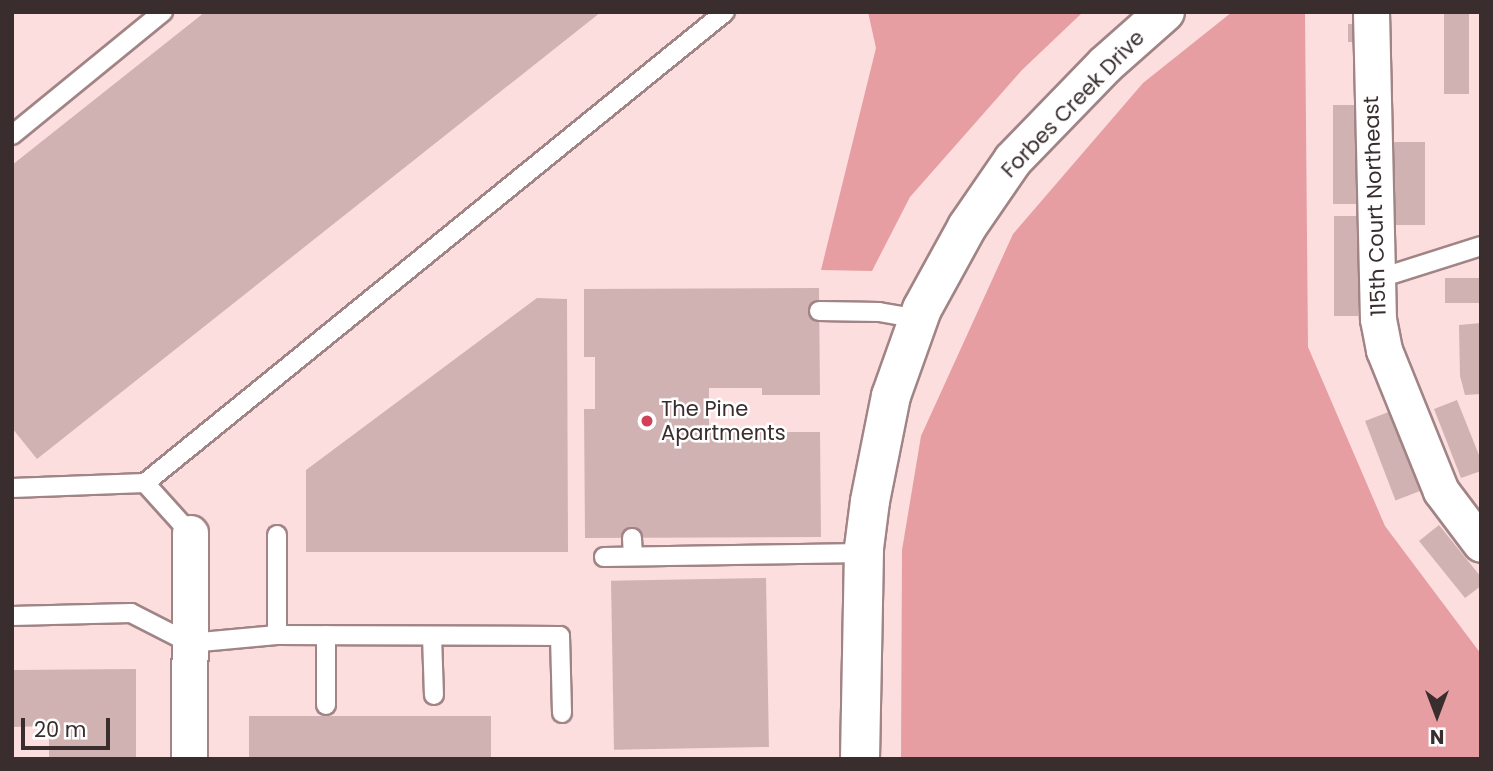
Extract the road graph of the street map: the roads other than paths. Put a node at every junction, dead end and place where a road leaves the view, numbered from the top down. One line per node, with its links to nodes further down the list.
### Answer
1 (163, 12): 5 (lane)
2 (725, 12): 10 (lane)
3 (1165, 12): 9 (street, Forbes Creek Drive)
4 (1371, 12): 7 (street, 115th Court Northeast)
5 (12, 135)
6 (1481, 246): 7 (lane)
7 (1377, 279): 15 (street, 115th Court Northeast)
8 (820, 311): 9 (lane)
9 (920, 314): 16 (street, Forbes Creek Drive)
10 (145, 483): 11 (lane); 12 (lane)
11 (12, 488)
12 (190, 533): 23 (street)
13 (277, 535): 20 (lane)
14 (632, 538): 17 (lane)
15 (1481, 544)
16 (864, 553): 17 (lane); 28 (street, Forbes Creek Drive)
17 (633, 556): 18 (lane)
18 (604, 557)
19 (12, 616): 23 (lane)
20 (277, 635): 21 (lane); 23 (lane)
21 (326, 635): 22 (lane); 25 (lane)
22 (432, 636): 24 (lane); 26 (lane)
23 (190, 643): 27 (street)
24 (434, 695)
25 (326, 705)
26 (562, 713)
27 (189, 759)
28 (860, 759)

